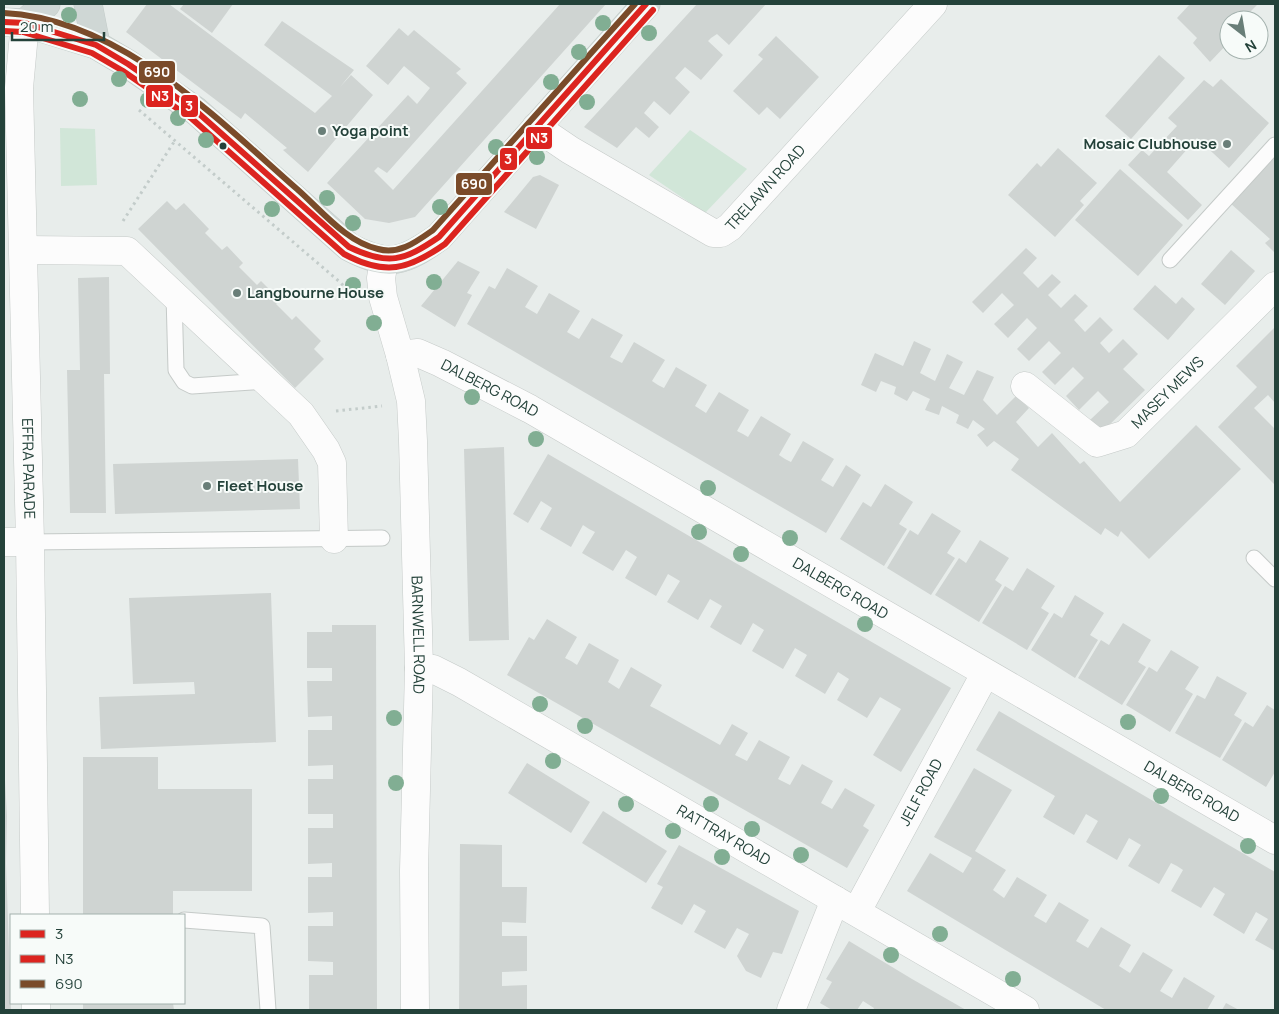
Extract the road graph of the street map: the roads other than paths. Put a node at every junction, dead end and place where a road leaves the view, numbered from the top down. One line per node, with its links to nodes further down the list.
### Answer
1 (46, 4): 5 (main road)
2 (88, 4): 6 (main road)
3 (646, 4): 7 (main road)
4 (933, 4): 7 (street, TRELAWN ROAD)
5 (14, 23): 6 (main road); 9 (street, EFFRA PARADE)
6 (96, 45): 11 (main road)
7 (536, 127): 11 (main road)
8 (1275, 145): 10 (lane)
9 (24, 250): 13 (street); 14 (street, EFFRA PARADE)
10 (1170, 260)
11 (384, 261): 15 (street, BARNWELL ROAD)
12 (1275, 286): 17 (street, MASEY MEWS)
13 (174, 295): 16 (street); 16 (lane)
14 (15, 342): 21 (street, EFFRA PARADE)
15 (400, 355): 24 (street, BARNWELL ROAD); 25 (street, DALBERG ROAD)
16 (265, 381): 19 (street)
17 (1025, 386)
18 (382, 538): 19 (lane)
19 (334, 539): 21 (lane)
20 (4, 542): 21 (street)
21 (30, 542): 28 (street, EFFRA PARADE)
22 (1254, 558): 23 (lane)
23 (1275, 579)
24 (419, 668): 27 (street, RATTRAY ROAD); 31 (street, BARNWELL ROAD)
25 (985, 674): 26 (street, DALBERG ROAD); 27 (street, JELF ROAD)
26 (1275, 840)
27 (846, 906): 32 (street, JELF ROAD); 33 (street, RATTRAY ROAD)
28 (35, 914)
29 (185, 920): 30 (lane)
30 (268, 1010)
31 (415, 1010)
32 (791, 1010)
33 (1025, 1010)

